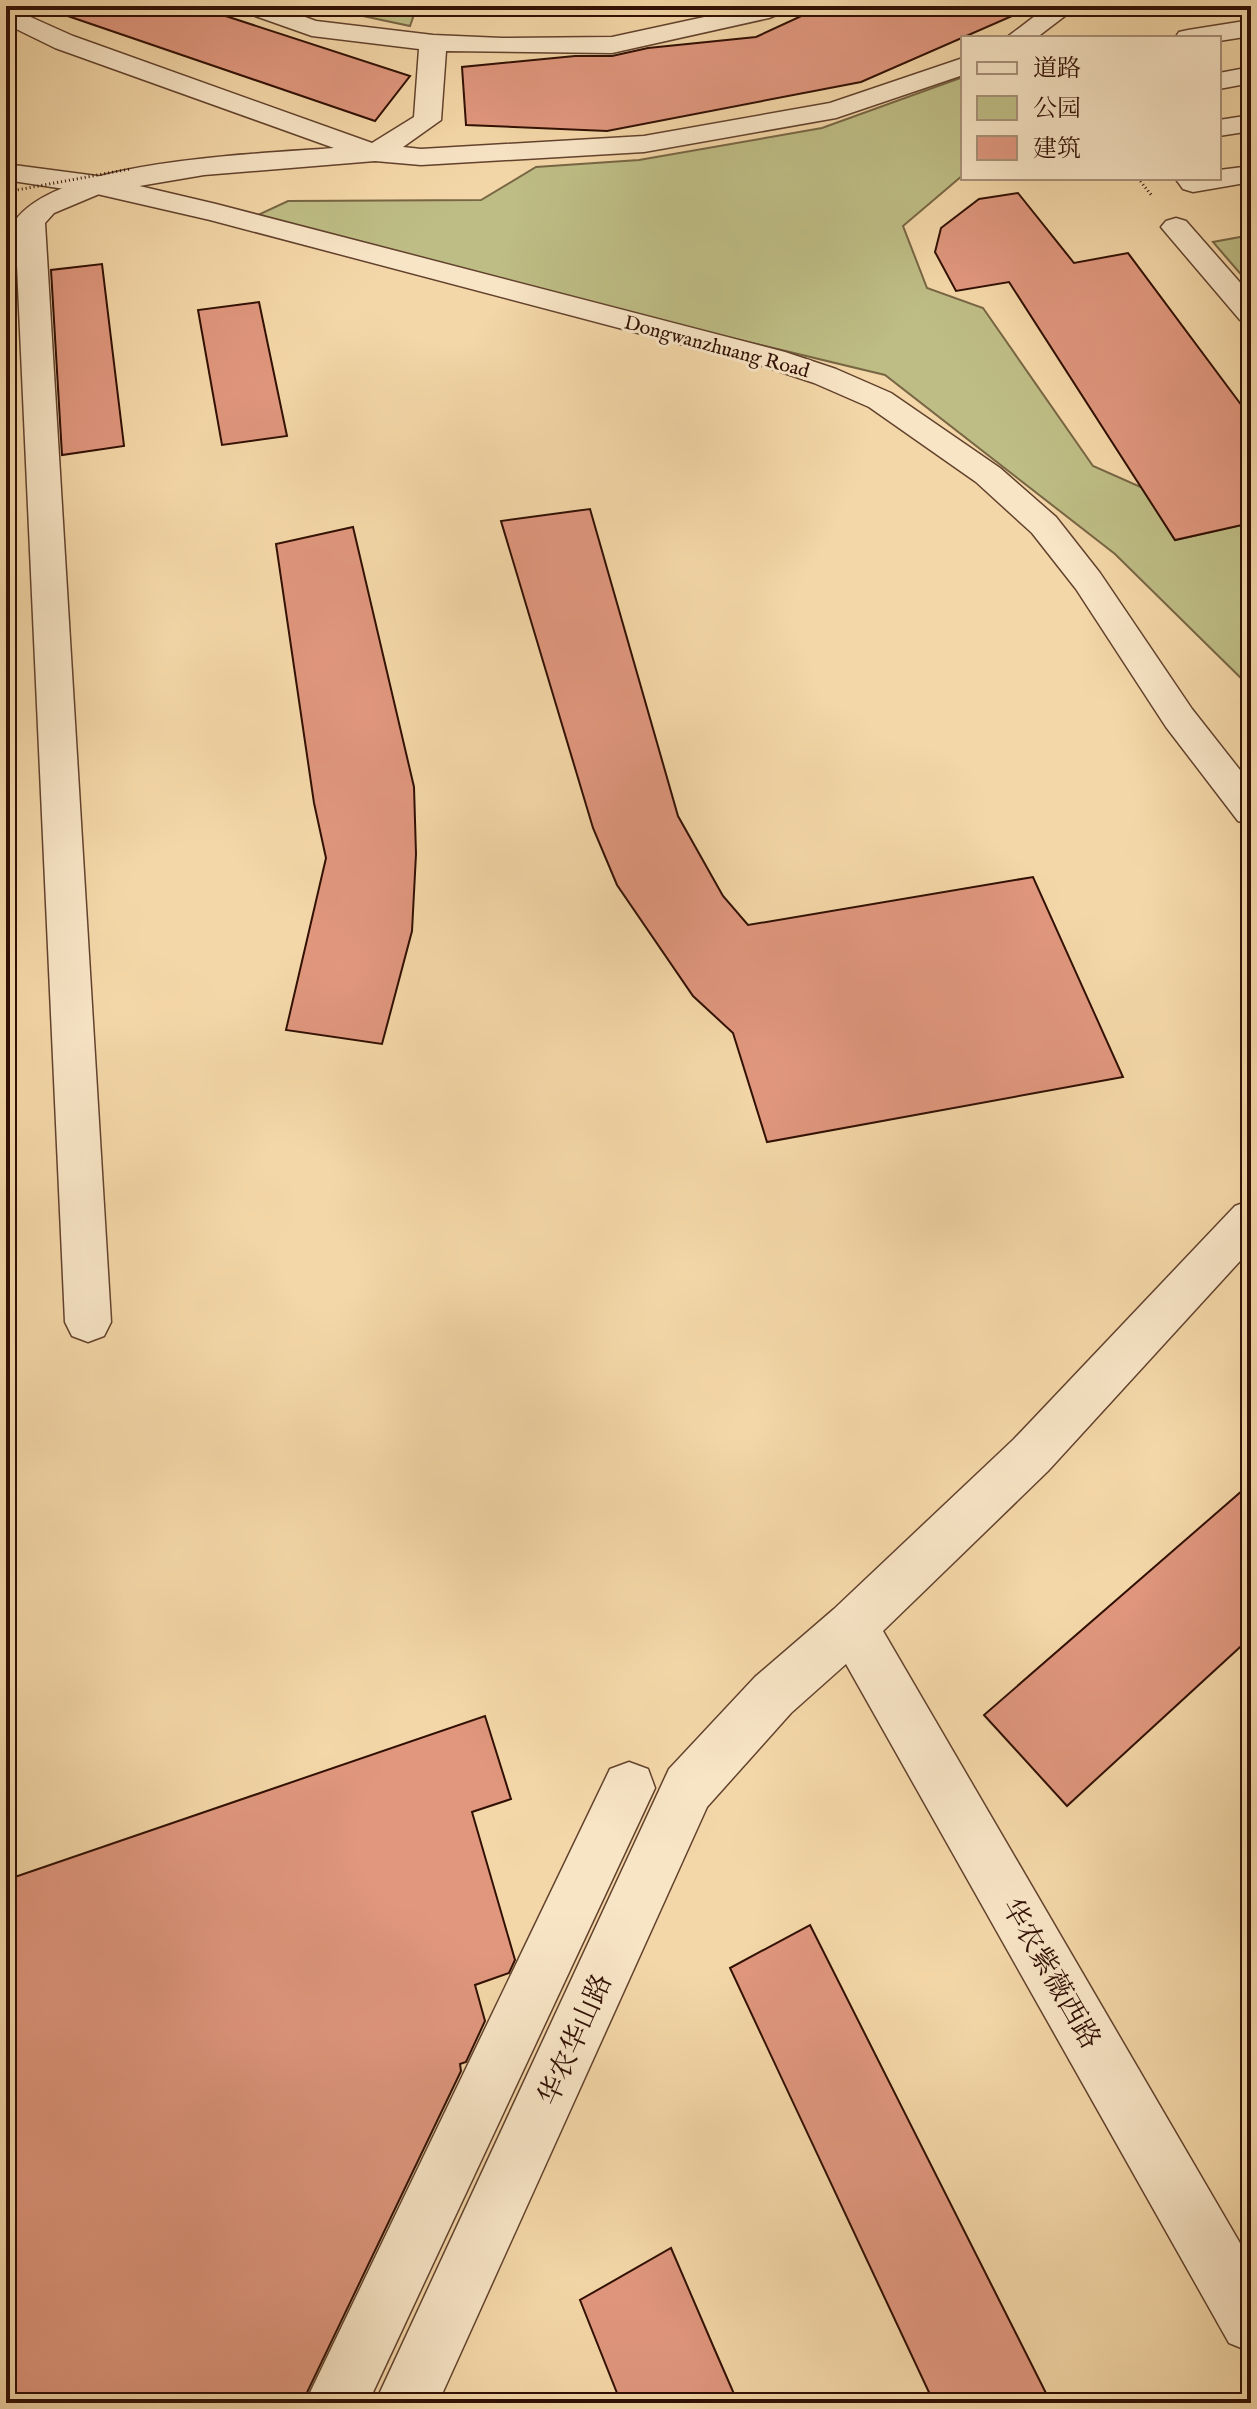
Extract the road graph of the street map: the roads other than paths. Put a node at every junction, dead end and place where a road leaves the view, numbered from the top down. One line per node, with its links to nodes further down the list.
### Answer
1 (250, 6): 8 (street)
2 (777, 6): 8 (street)
3 (1065, 6): 7 (street)
4 (6, 14): 14 (street)
5 (1181, 28): 6 (street)
6 (1251, 28)
7 (1022, 36)
8 (433, 43): 14 (street)
9 (961, 67): 14 (street)
10 (1251, 75): 11 (street)
11 (1221, 81)
12 (1251, 123): 13 (street)
13 (1221, 128)
14 (375, 153): 20 (street)
15 (6, 172): 20 (street, Dongwanzhuang Road)
16 (1251, 174): 17 (street)
17 (1221, 179)
18 (1191, 180): 19 (street)
19 (1212, 180)
20 (97, 185): 21 (street); 24 (street, Dongwanzhuang Road); 26 (street)
21 (6, 208)
22 (1176, 227): 23 (street)
23 (1251, 314)
24 (1251, 811)
25 (1251, 1219): 27 (street, 华农华山路)
26 (88, 1322)
27 (852, 1626): 30 (street, 华农华山路); 31 (street, 华农紫薇西路)
28 (629, 1788): 29 (street)
29 (493, 2074): 30 (street); 32 (street)
30 (545, 2101): 33 (street, 华农华山路)
31 (1251, 2321)
32 (336, 2403)
33 (406, 2403)

